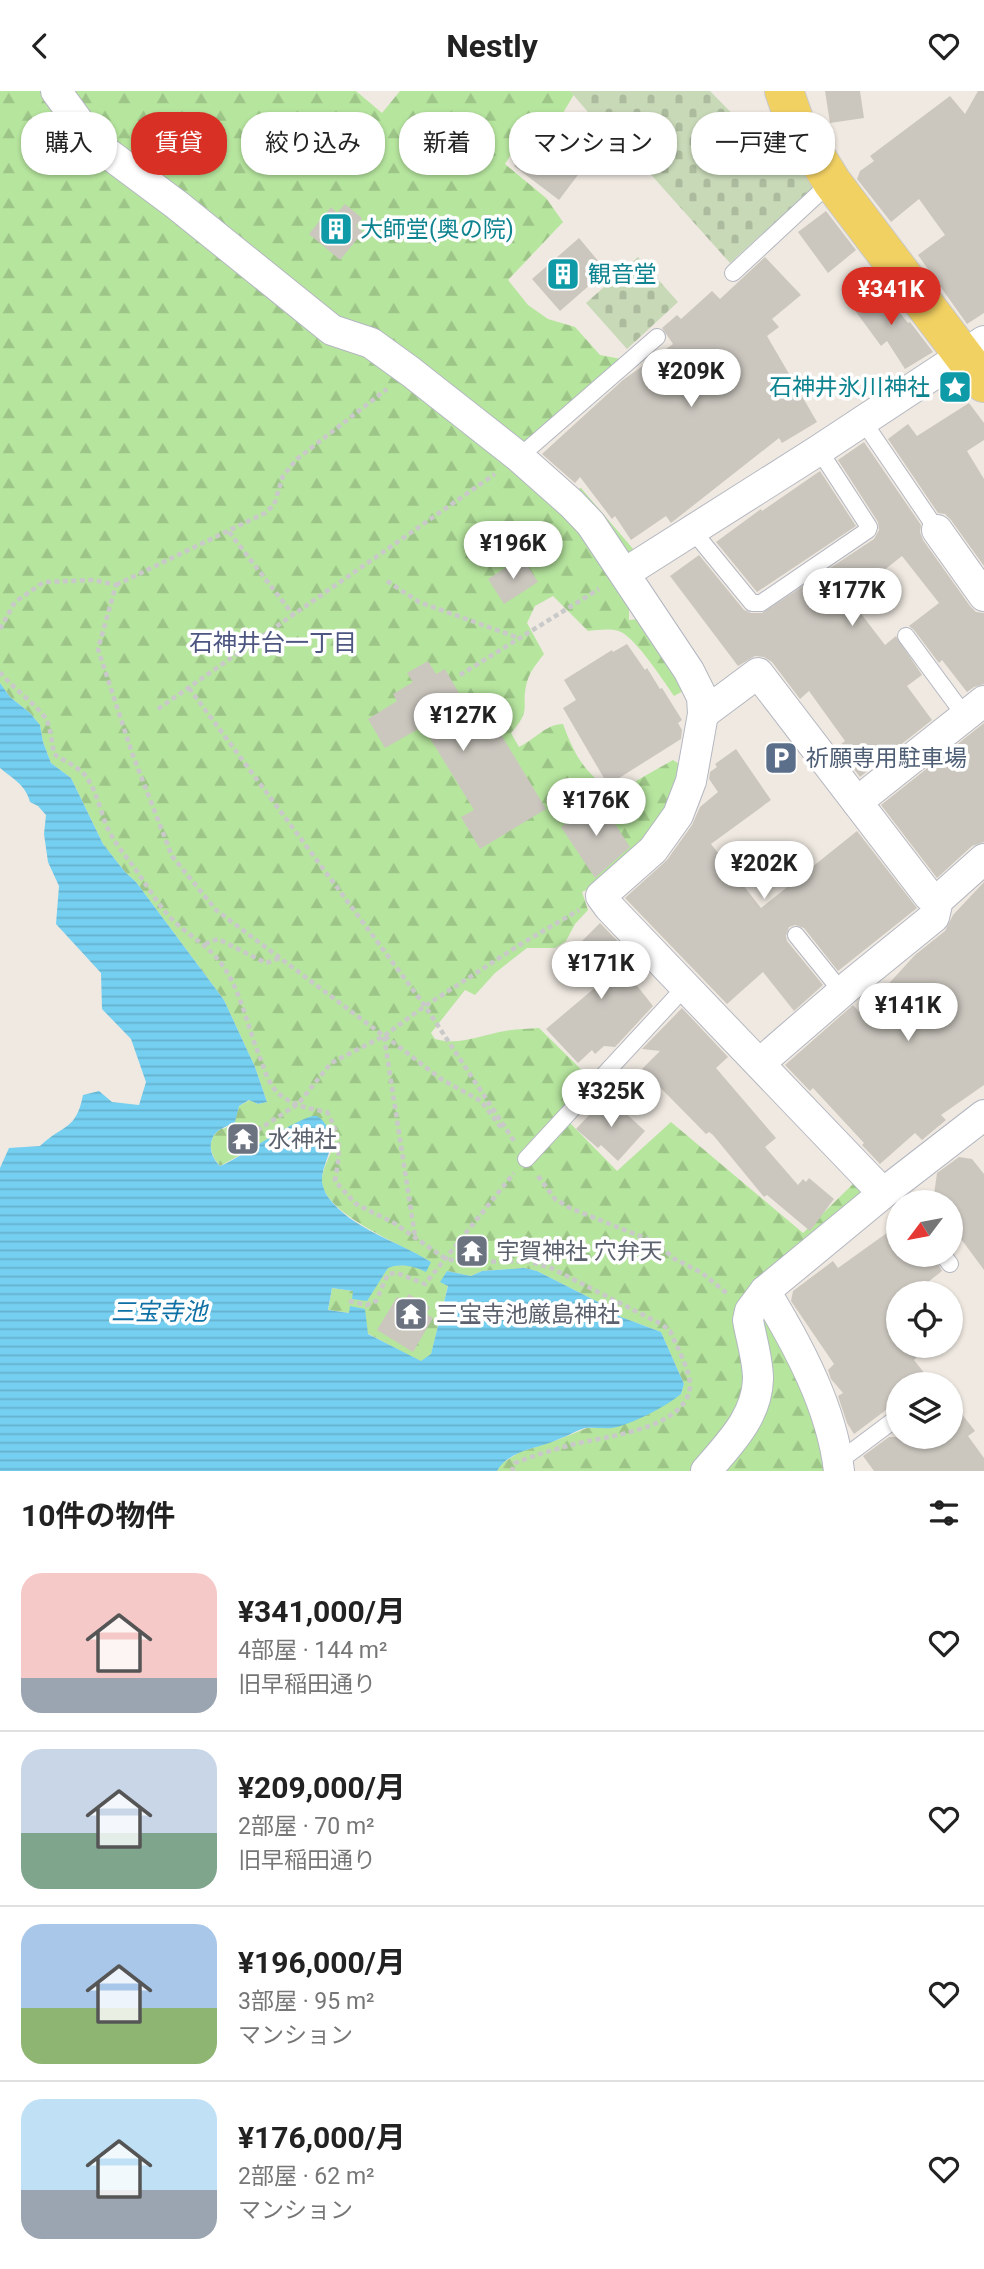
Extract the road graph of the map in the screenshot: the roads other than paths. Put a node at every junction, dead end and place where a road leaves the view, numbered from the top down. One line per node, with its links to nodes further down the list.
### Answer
1 (56, 91): 9 (street)
2 (784, 91): 3 (main road)
3 (832, 181): 4 (lane); 6 (main road)
4 (733, 274)
5 (657, 337): 9 (lane)
6 (977, 360): 7 (street)
7 (863, 421): 8 (street); 10 (lane)
8 (819, 450): 11 (street); 11 (lane)
9 (519, 457): 12 (street)
10 (937, 530): 13 (street)
11 (693, 531): 12 (street)
12 (625, 573): 16 (street)
13 (984, 596)
14 (906, 636): 15 (lane)
15 (974, 709): 17 (street)
16 (703, 715): 17 (street); 21 (street)
17 (857, 802): 19 (street)
18 (984, 859): 19 (street)
19 (938, 900): 22 (street)
20 (796, 935): 22 (lane)
21 (687, 986): 23 (street); 25 (lane)
22 (842, 992): 23 (street)
23 (760, 1063): 26 (street)
24 (984, 1115): 27 (street)
25 (526, 1159)
26 (888, 1190)
27 (897, 1190)
28 (886, 1199): 29 (street)
29 (757, 1301): 31 (street); 32 (street)
30 (886, 1427): 31 (lane)
31 (838, 1467)
32 (706, 1471)

